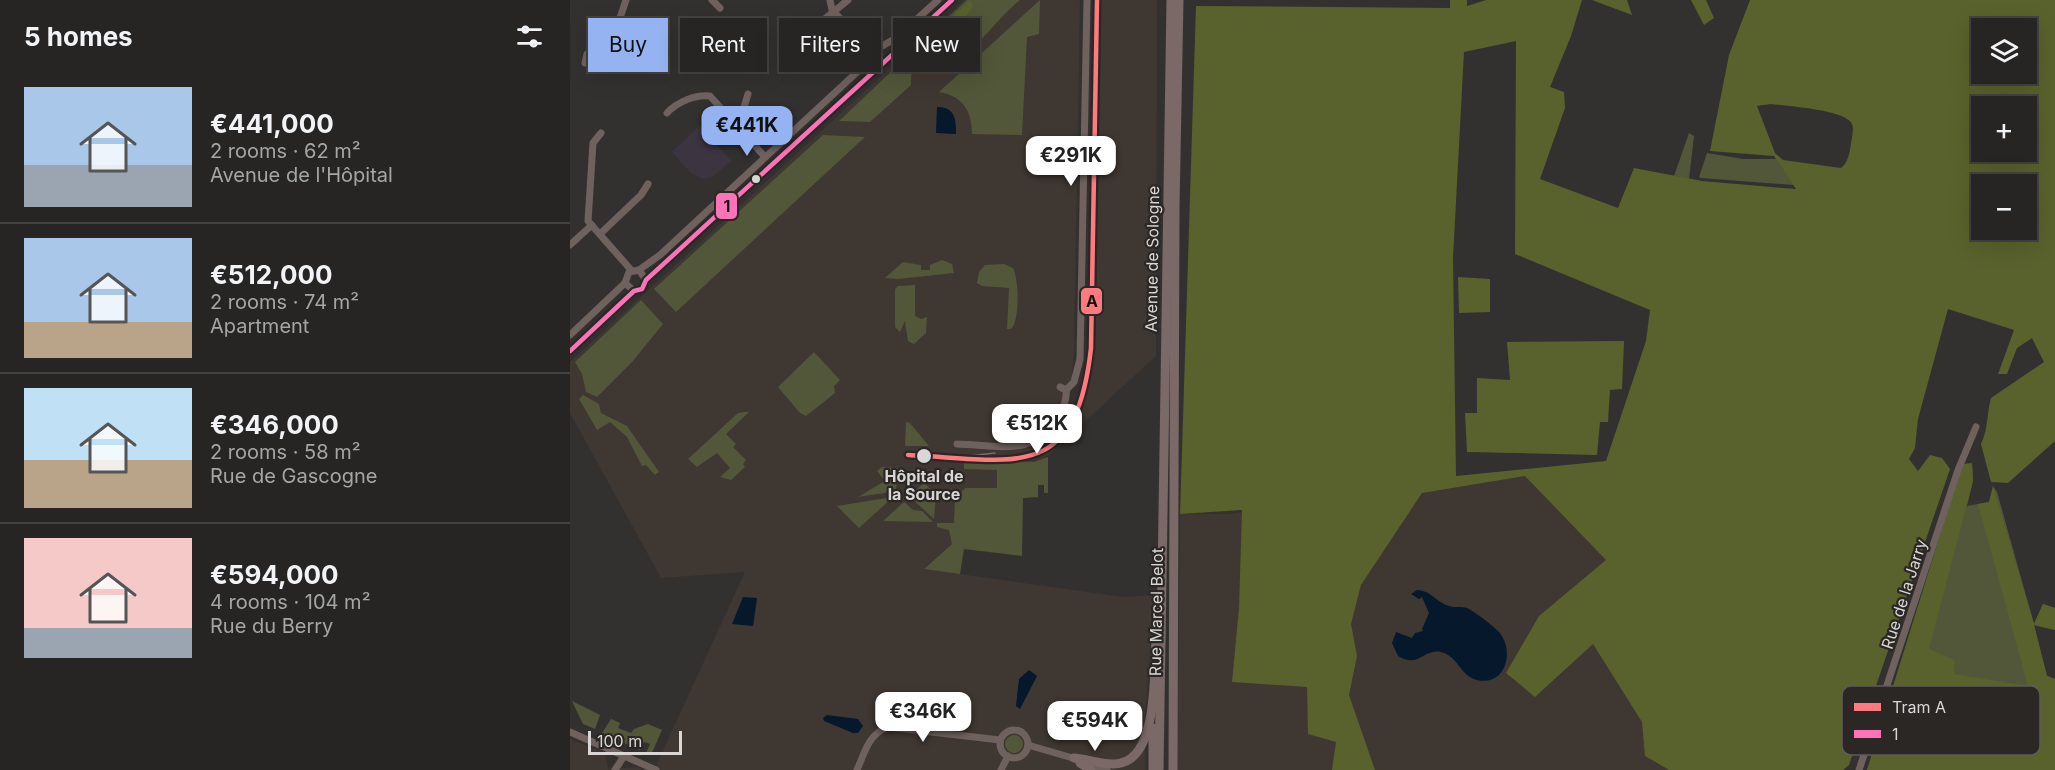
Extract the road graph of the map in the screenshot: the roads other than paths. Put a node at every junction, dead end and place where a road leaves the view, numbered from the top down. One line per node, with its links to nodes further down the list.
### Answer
1 (626, 0): 13 (street)
2 (712, 0): 11 (street)
3 (830, 0): 12 (street)
4 (848, 0): 12 (street)
5 (938, 0): 16 (street)
6 (952, 0): 19 (street)
7 (1087, 0): 44 (street)
8 (1165, 0): 39 (main road)
9 (1171, 0): 39 (main road, Avenue de Sologne)
10 (1181, 0): 55 (main road, Rue Marcel Belot)
11 (720, 8)
12 (832, 10): 14 (street); 15 (street)
13 (619, 18)
14 (823, 18)
15 (841, 18)
16 (881, 47)
17 (881, 52): 19 (street)
18 (588, 53): 20 (street)
19 (887, 60): 21 (street)
20 (585, 63)
21 (881, 65)
22 (857, 72): 28 (street)
23 (873, 72): 30 (street)
24 (748, 94): 26 (street)
25 (667, 112): 26 (street)
26 (738, 127): 29 (street)
27 (601, 133): 33 (street)
28 (771, 152): 29 (street); 30 (street)
29 (763, 159): 31 (street); 36 (street)
30 (778, 159): 31 (street)
31 (768, 168): 37 (street)
32 (648, 184): 34 (street)
33 (592, 225): 34 (street); 35 (street)
34 (600, 234): 36 (street)
35 (570, 245)
36 (635, 270): 37 (street); 38 (street)
37 (646, 280): 40 (street)
38 (626, 283): 40 (street); 41 (street)
39 (1166, 284): 45 (main road, Avenue de Sologne)
40 (634, 291): 42 (street)
41 (570, 335)
42 (570, 351)
43 (1976, 427): 46 (street, Rue de la Jarry)
44 (957, 444)
45 (1165, 519): 47 (main road); 55 (main road, Rue Marcel Belot)
46 (1887, 686)
47 (1152, 696): 54 (main road); 55 (main road)
48 (570, 732): 52 (street)
49 (1000, 740): 50 (street); 53 (street); 58 (street)
50 (1027, 748): 53 (street); 54 (street)
51 (1864, 755): 63 (street, Rue de la Jarry)
52 (624, 756): 56 (street); 57 (street)
53 (1008, 756): 59 (street)
54 (1077, 760): 60 (main road); 61 (street); 62 (street)
55 (1163, 768)
56 (615, 770)
57 (656, 770)
58 (857, 770)
59 (1001, 770)
60 (1091, 770)
61 (1098, 770)
62 (1107, 770)
63 (1859, 770)

